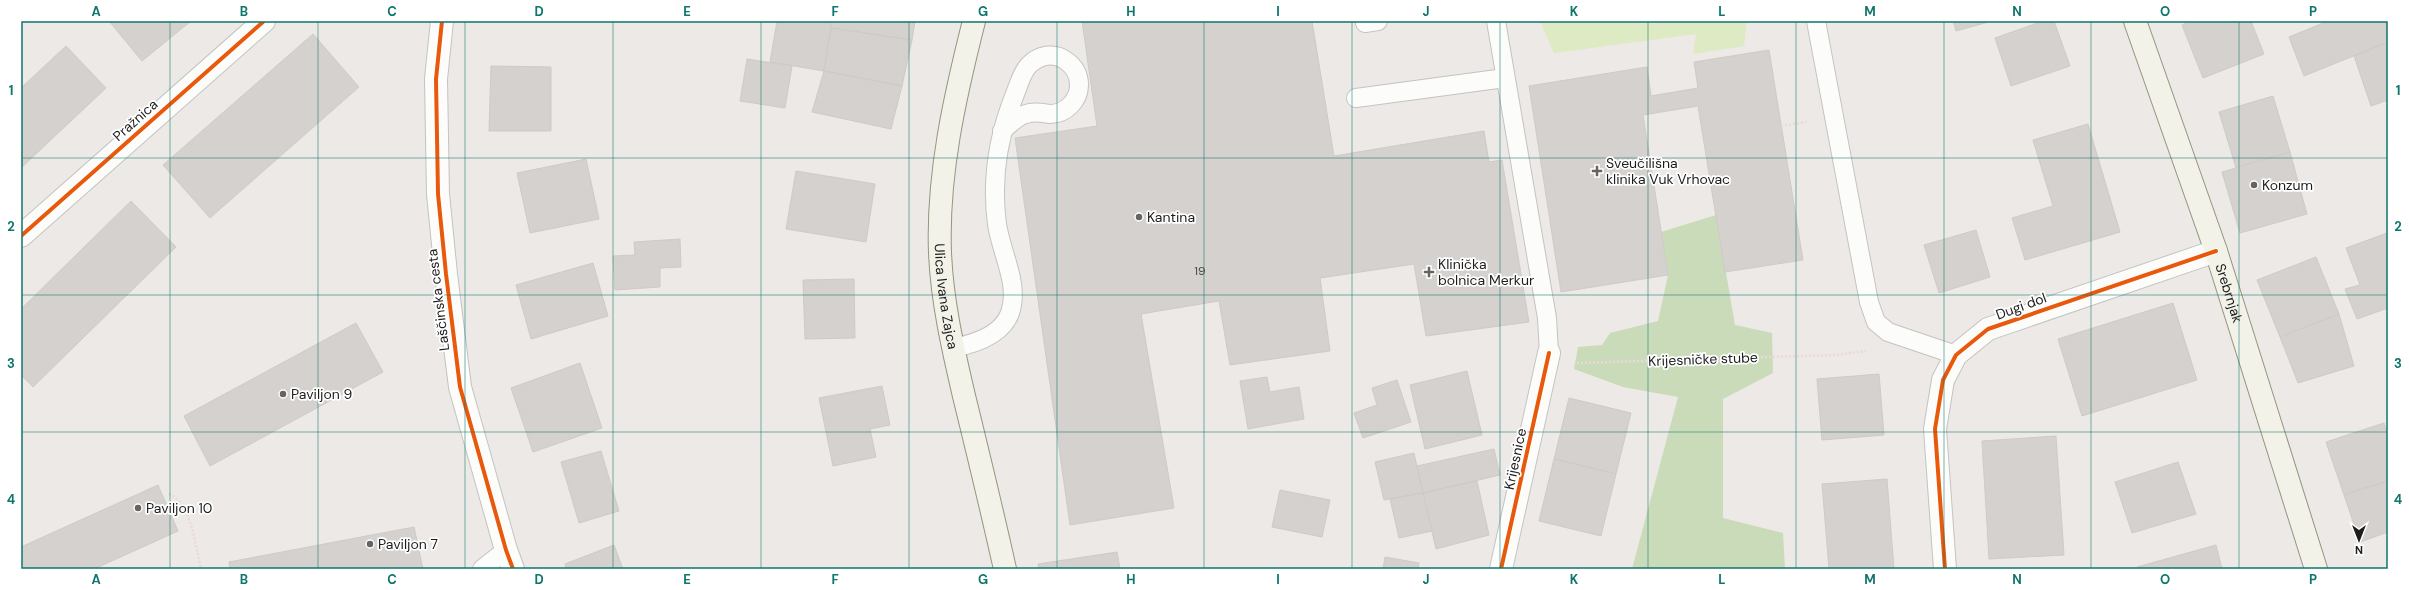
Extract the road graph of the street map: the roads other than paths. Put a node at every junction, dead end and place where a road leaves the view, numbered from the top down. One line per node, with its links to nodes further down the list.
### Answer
1 (264, 21): 10 (street, Pražnica)
2 (442, 21): 15 (street, Laščinska cesta)
3 (974, 21): 12 (main road, Ulica Ivana Zajca)
4 (1496, 21): 7 (lane)
5 (1816, 21): 14 (lane)
6 (2134, 21): 11 (main road, Srebrnjak)
7 (1505, 78): 8 (lane); 13 (lane)
8 (1356, 98)
9 (1002, 131): 9 (lane); 12 (lane)
10 (21, 236)
11 (2216, 251): 14 (street, Dugi dol); 20 (main road, Srebrnjak)
12 (953, 348): 17 (main road, Ulica Ivana Zajca)
13 (1549, 353): 18 (street, Krijesnice)
14 (1956, 355): 19 (street, Dugi dol)
15 (510, 559): 16 (lane)
16 (482, 569)
17 (1004, 569)
18 (1501, 569)
19 (1945, 569)
20 (2316, 569)

